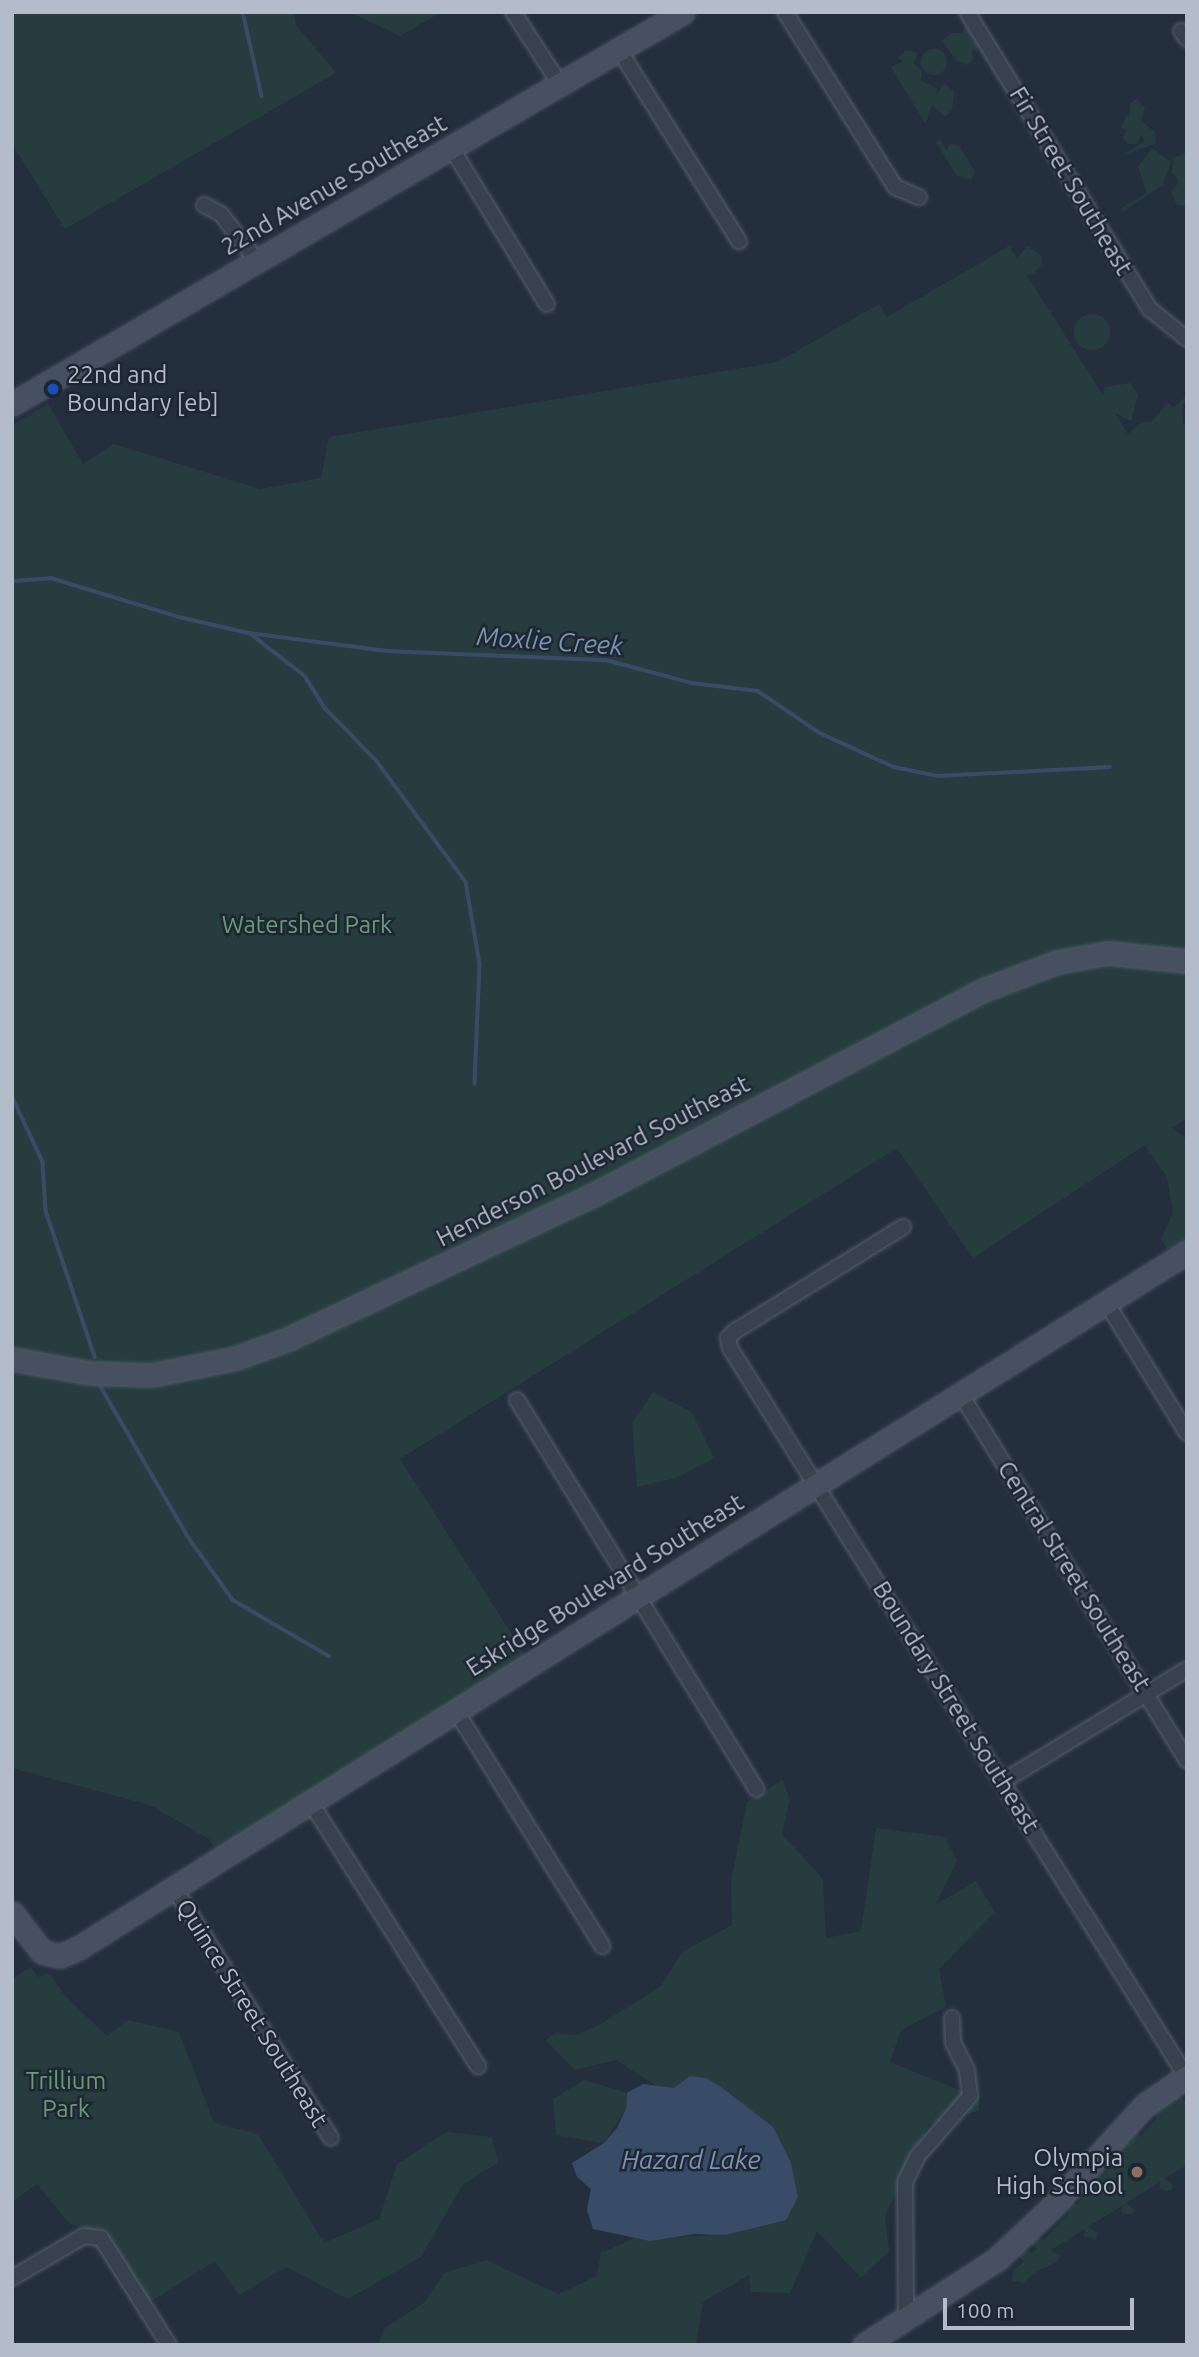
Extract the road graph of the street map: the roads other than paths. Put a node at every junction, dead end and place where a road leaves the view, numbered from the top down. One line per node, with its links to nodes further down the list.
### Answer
1 (513, 12): 6 (street)
2 (683, 12): 5 (street, 22nd Avenue Southeast)
3 (785, 12): 8 (street)
4 (967, 12): 13 (street, Fir Street Southeast)
5 (619, 50): 6 (street, 22nd Avenue Southeast); 10 (street)
6 (561, 83): 7 (street, 22nd Avenue Southeast)
7 (451, 147): 11 (street, 22nd Avenue Southeast); 12 (street)
8 (919, 197)
9 (204, 205): 11 (street)
10 (739, 241)
11 (257, 261): 14 (street, 22nd Avenue Southeast)
12 (547, 304)
13 (1187, 339)
14 (12, 404)
15 (1187, 961): 19 (street, Henderson Boulevard Southeast)
16 (903, 1227): 23 (street, Boundary Street Southeast)
17 (1187, 1252): 18 (street, Eskridge Boulevard Southeast)
18 (1106, 1302): 20 (street, Eskridge Boulevard Southeast); 22 (street)
19 (12, 1359)
20 (960, 1393): 23 (street, Eskridge Boulevard Southeast); 26 (street, Central Street Southeast)
21 (517, 1400): 24 (street)
22 (1187, 1433)
23 (815, 1484): 24 (street, Eskridge Boulevard Southeast); 29 (street, Boundary Street Southeast)
24 (636, 1597): 27 (street, Eskridge Boulevard Southeast); 30 (street)
25 (1187, 1669): 26 (street)
26 (1146, 1694): 28 (street, Central Street Southeast); 29 (street)
27 (456, 1712): 31 (street, Eskridge Boulevard Southeast); 34 (street)
28 (1187, 1760)
29 (1002, 1782): 37 (street, Boundary Street Southeast)
30 (756, 1789)
31 (312, 1803): 32 (street, Eskridge Boulevard Southeast); 36 (street)
32 (174, 1888): 33 (street, Eskridge Boulevard Southeast); 38 (street, Quince Street Southeast)
33 (12, 1913)
34 (602, 1946)
35 (952, 2018): 40 (street)
36 (478, 2066)
37 (1186, 2076): 40 (street)
38 (331, 2138)
39 (12, 2278): 41 (street)
40 (906, 2315): 42 (street)
41 (169, 2345)
42 (864, 2345)

